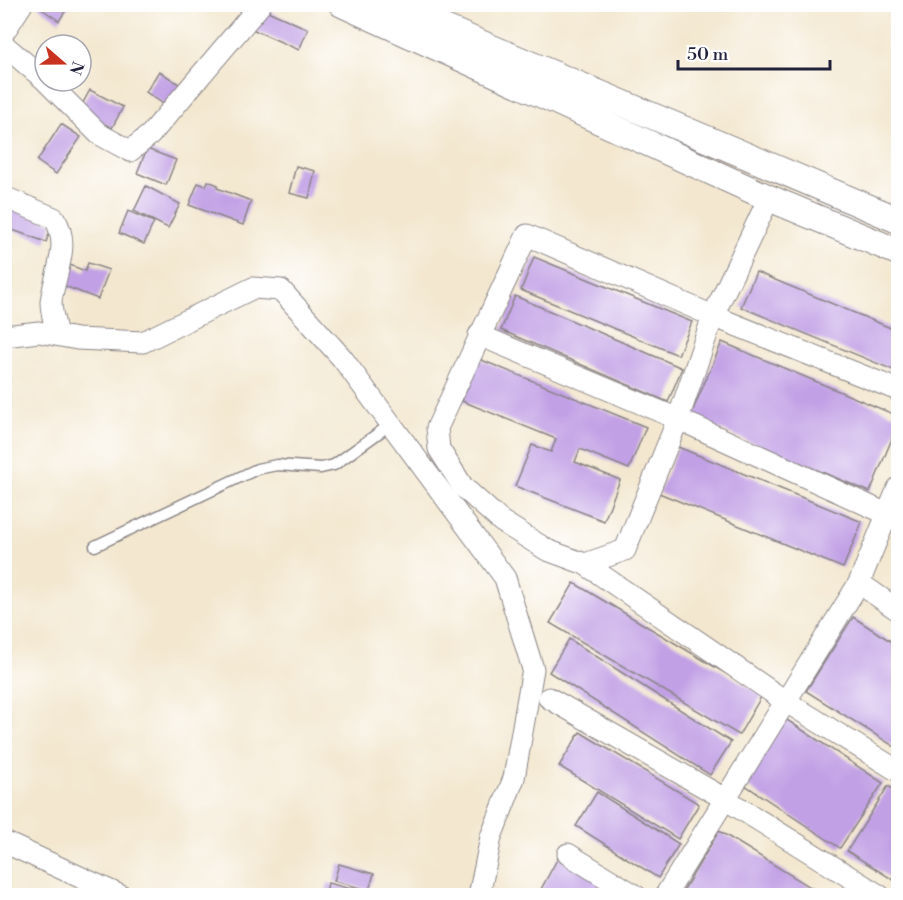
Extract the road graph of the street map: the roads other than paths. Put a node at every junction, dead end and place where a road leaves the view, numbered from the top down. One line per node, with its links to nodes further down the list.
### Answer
1 (261, 4): 8 (street)
2 (342, 4): 10 (street)
3 (388, 4): 11 (street)
4 (16, 6): 5 (street)
5 (4, 32)
6 (4, 45): 7 (street)
7 (33, 70)
8 (57, 93)
9 (4, 197): 15 (street)
10 (769, 198): 12 (street); 13 (street)
11 (898, 220)
12 (898, 252)
13 (713, 316): 14 (street); 17 (street); 18 (street)
14 (479, 334): 18 (street); 23 (street)
15 (57, 335): 16 (street); 19 (street)
16 (4, 336)
17 (898, 390)
18 (678, 419): 21 (street); 23 (street)
19 (391, 424): 22 (lane); 33 (street)
20 (898, 488): 21 (street)
21 (892, 517): 24 (street)
22 (95, 546)
23 (585, 564): 27 (street)
24 (859, 583): 25 (street); 27 (street)
25 (898, 610)
26 (549, 698): 29 (street)
27 (785, 701): 28 (street); 29 (street)
28 (898, 771)
29 (724, 799): 35 (street); 36 (street)
30 (4, 842): 32 (street)
31 (568, 854): 34 (street)
32 (121, 896)
33 (479, 896)
34 (636, 896)
35 (665, 896)
36 (880, 896)

